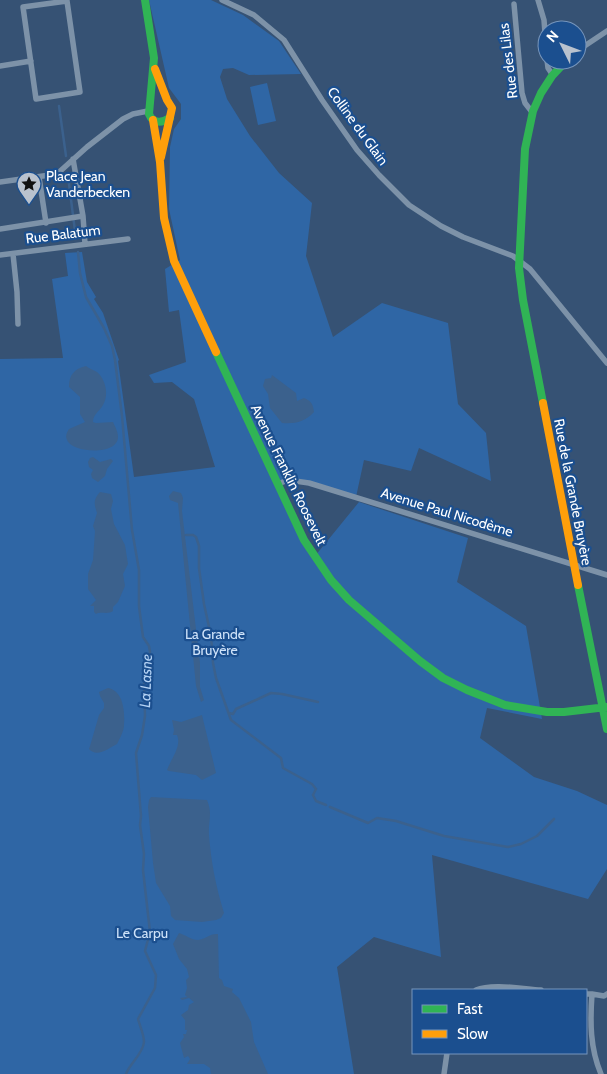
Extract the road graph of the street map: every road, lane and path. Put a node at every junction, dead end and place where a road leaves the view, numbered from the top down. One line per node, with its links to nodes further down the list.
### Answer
1 (145, 0): 12 (main road)
2 (222, 0): 33 (street, Colline du Glain)
3 (538, 0): 7 (street)
4 (39, 2): 5 (street); 10 (street)
5 (50, 2): 10 (street)
6 (514, 4): 19 (street, Rue des Lilas)
7 (544, 20)
8 (607, 31): 9 (street)
9 (587, 44)
10 (31, 61): 11 (street)
11 (0, 66)
12 (154, 67): 16 (main road); 17 (main road)
13 (549, 70): 15 (street)
14 (556, 70): 15 (main road, Rue de la Grande Bruyère)
15 (552, 74): 19 (main road, Rue de la Grande Bruyère)
16 (167, 100): 17 (main road); 20 (main road)
17 (151, 103): 18 (main road)
18 (148, 111): 21 (main road); 22 (street)
19 (532, 112): 33 (main road, Rue de la Grande Bruyère)
20 (170, 118): 21 (main road); 23 (main road, Avenue Franklin Roosevelt)
21 (153, 120): 23 (main road, Avenue Franklin Roosevelt)
22 (73, 159): 24 (street); 26 (street)
23 (160, 162): 36 (main road, Avenue Franklin Roosevelt)
24 (39, 176): 25 (street); 27 (street)
25 (0, 182)
26 (82, 216): 27 (street); 30 (street)
27 (46, 223): 28 (street)
28 (0, 228)
29 (128, 239): 30 (street, Rue Balatum)
30 (85, 244): 31 (street, Rue Balatum)
31 (13, 254): 32 (street, Rue Balatum); 34 (street)
32 (0, 255)
33 (518, 258): 35 (street); 37 (main road, Rue de la Grande Bruyère)
34 (18, 324)
35 (607, 363)
36 (278, 484): 37 (street, Avenue Paul Nicodème); 39 (main road, Avenue Franklin Roosevelt)
37 (575, 566): 38 (street, Avenue Paul Nicodème); 39 (main road, Rue de la Grande Bruyère)
38 (607, 575)
39 (605, 707): 40 (main road, Rue de la Grande Bruyère)
40 (607, 729)
41 (479, 989): 42 (street)
42 (520, 989)
43 (589, 994): 44 (street); 47 (street)
44 (607, 994)
45 (447, 1054): 46 (street)
46 (444, 1074)
47 (601, 1074)

